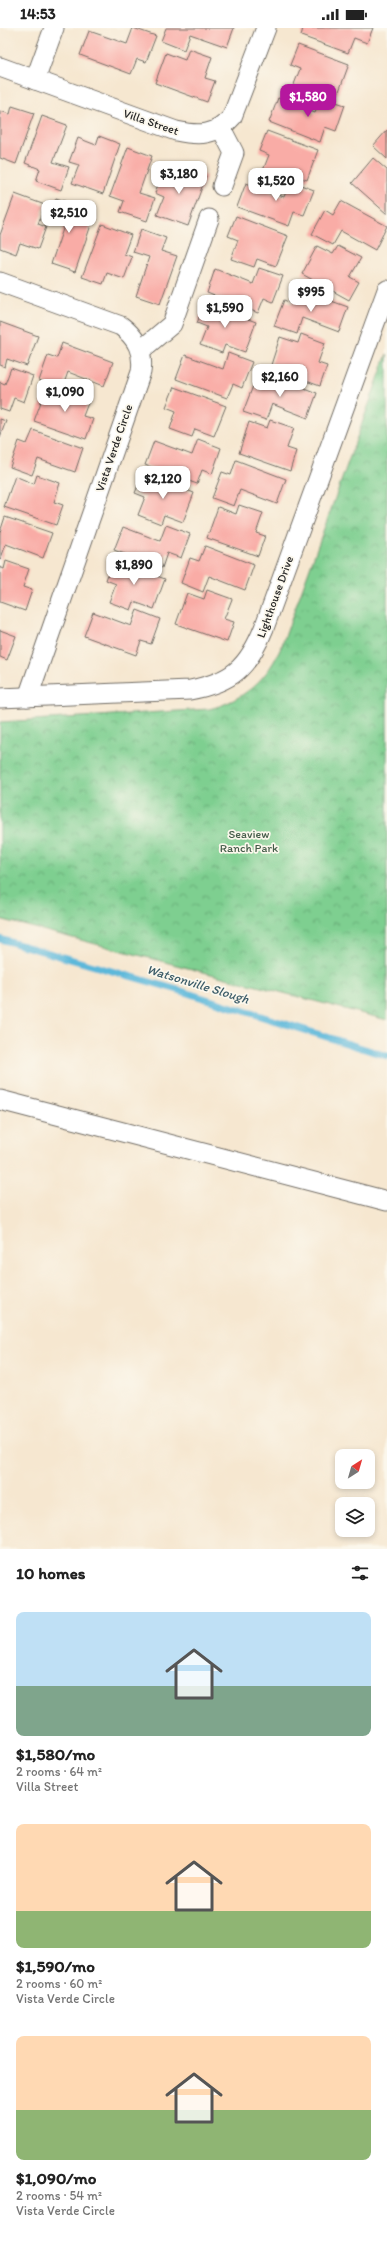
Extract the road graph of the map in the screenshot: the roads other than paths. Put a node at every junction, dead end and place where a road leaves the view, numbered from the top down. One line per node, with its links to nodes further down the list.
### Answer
1 (54, 28): 4 (street)
2 (266, 28): 5 (street, Villa Street)
3 (0, 68): 4 (street, Villa Street)
4 (35, 80): 5 (street, Villa Street)
5 (221, 128): 6 (street)
6 (222, 186)
7 (209, 220): 10 (street)
8 (0, 282): 10 (street)
9 (387, 290): 11 (street, Lighthouse Drive)
10 (141, 350): 11 (street, Vista Verde Circle)
11 (28, 697): 12 (street, Lighthouse Drive)
12 (0, 698)
13 (0, 1100): 14 (street)
14 (387, 1201)

